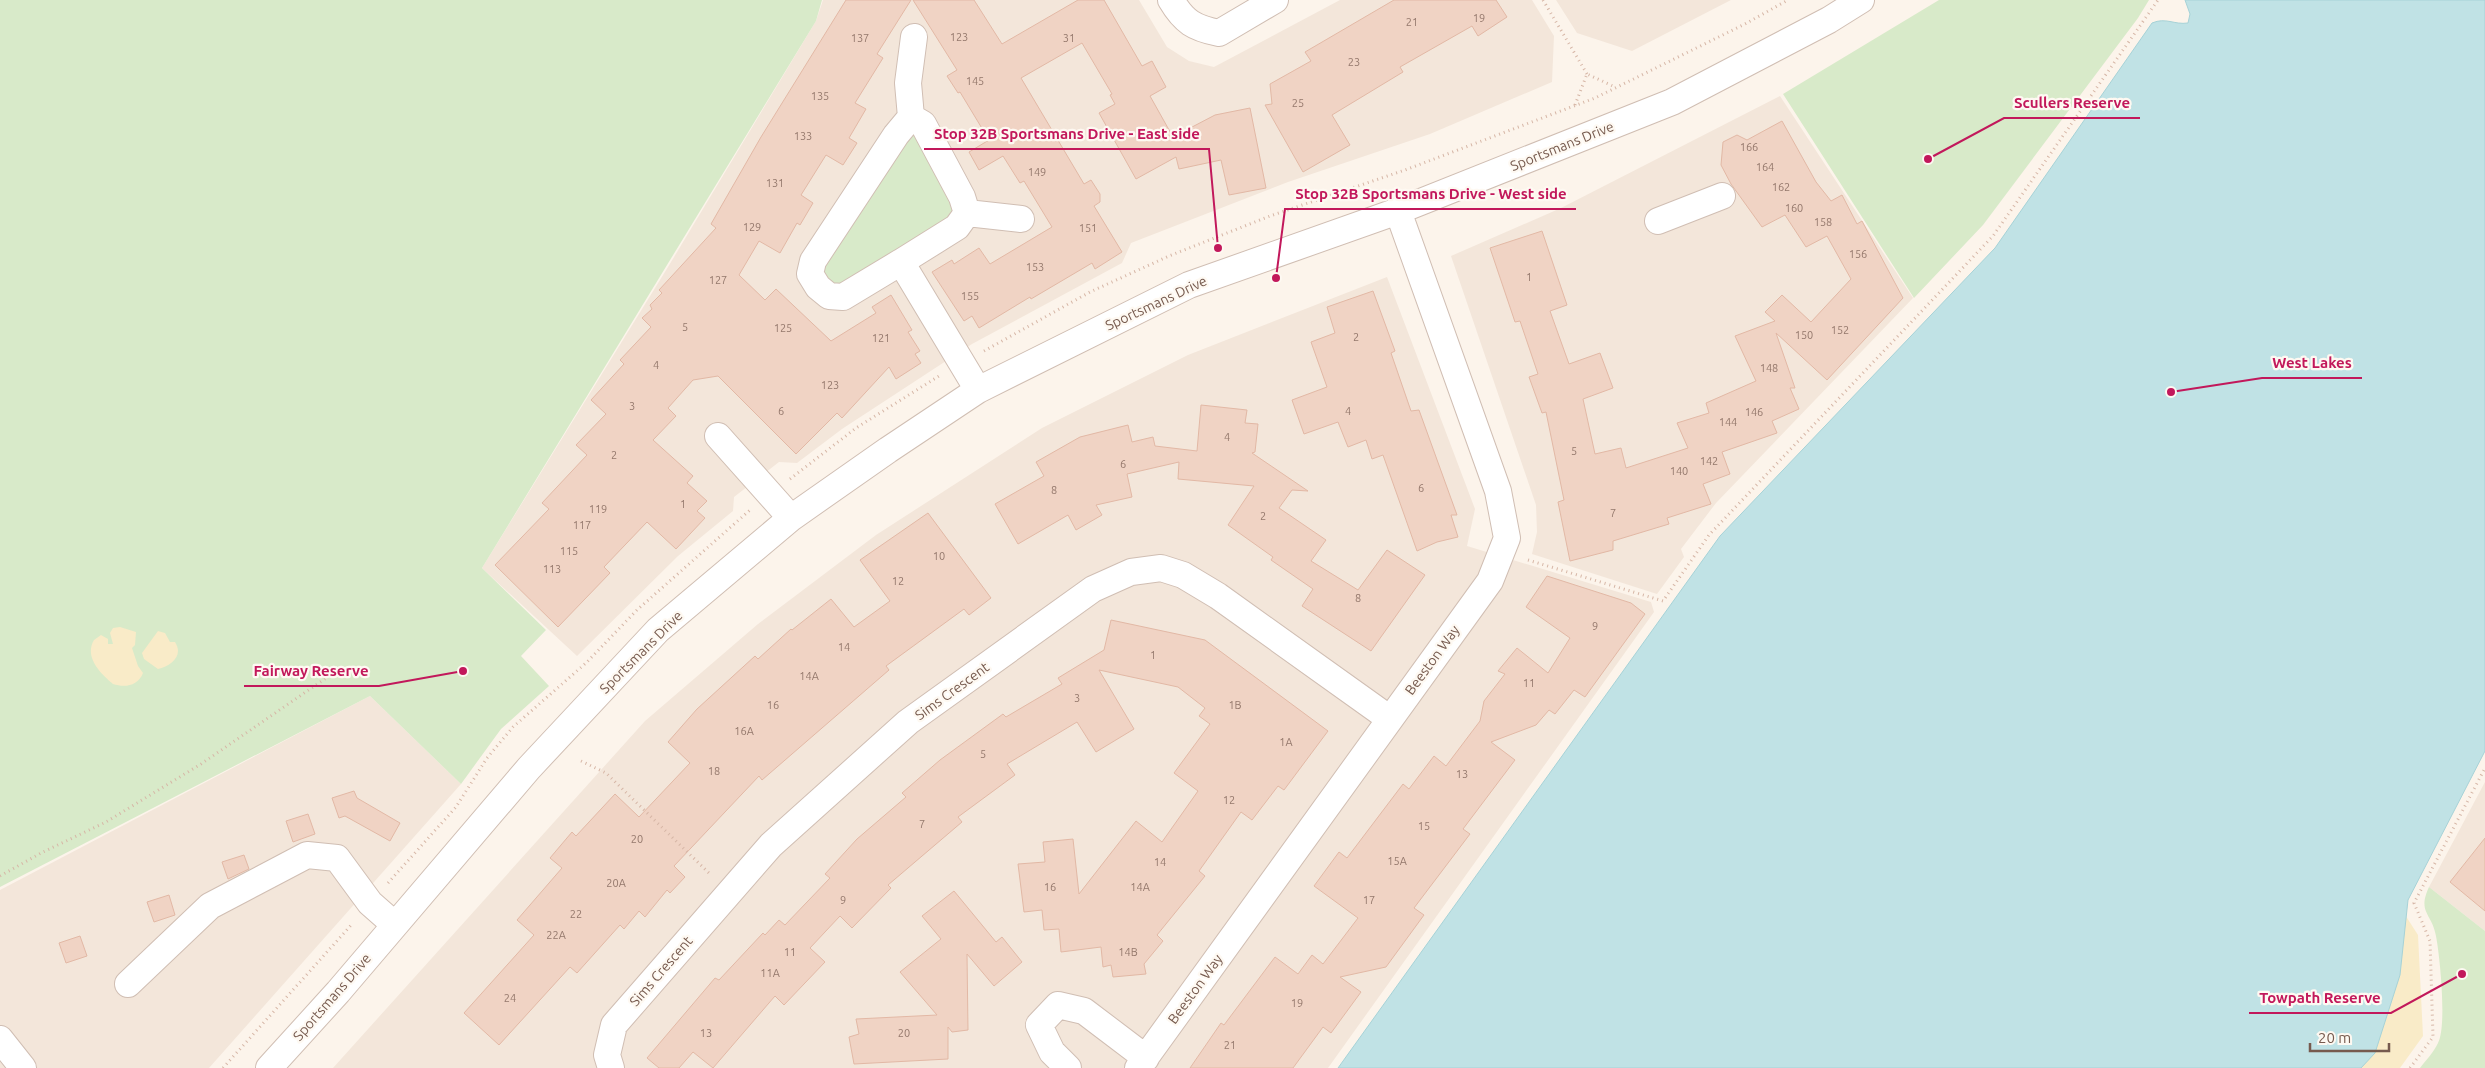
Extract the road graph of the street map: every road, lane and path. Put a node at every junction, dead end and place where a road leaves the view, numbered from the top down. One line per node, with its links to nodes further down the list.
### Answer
1 (1171, 0): 2 (street)
2 (1275, 0)
3 (1543, 0): 8 (path)
4 (1788, 0): 9 (path)
5 (1861, 0): 14 (street, Sportsmans Drive)
6 (2158, 0): 22 (path)
7 (914, 37): 11 (street)
8 (1587, 74): 9 (path); 10 (path)
9 (1616, 88): 10 (path)
10 (1575, 105): 12 (path)
11 (911, 117): 15 (street); 18 (street)
12 (1405, 170)
13 (1722, 196): 17 (street)
14 (1398, 211): 19 (street, Sportsmans Drive); 24 (street, Beeston Way)
15 (968, 213): 16 (street); 18 (street)
16 (1021, 219)
17 (1658, 221)
18 (901, 262): 19 (street)
19 (978, 390): 21 (street, Sportsmans Drive)
20 (718, 436): 21 (street)
21 (792, 518): 29 (street, Sportsmans Drive)
22 (1528, 560)
23 (329, 676): 27 (path)
24 (1390, 719): 28 (street, Sims Crescent); 32 (street, Beeston Way)
25 (581, 760): 28 (path)
26 (2485, 768): 37 (path)
27 (0, 876)
28 (729, 893): 35 (street, Sims Crescent)
29 (395, 924): 30 (street); 34 (street, Sportsmans Drive)
30 (128, 984)
31 (0, 1040): 33 (street)
32 (1142, 1063): 36 (street, Beeston Way)
33 (23, 1068)
34 (269, 1068)
35 (611, 1068)
36 (1068, 1068)
37 (2410, 1068)

